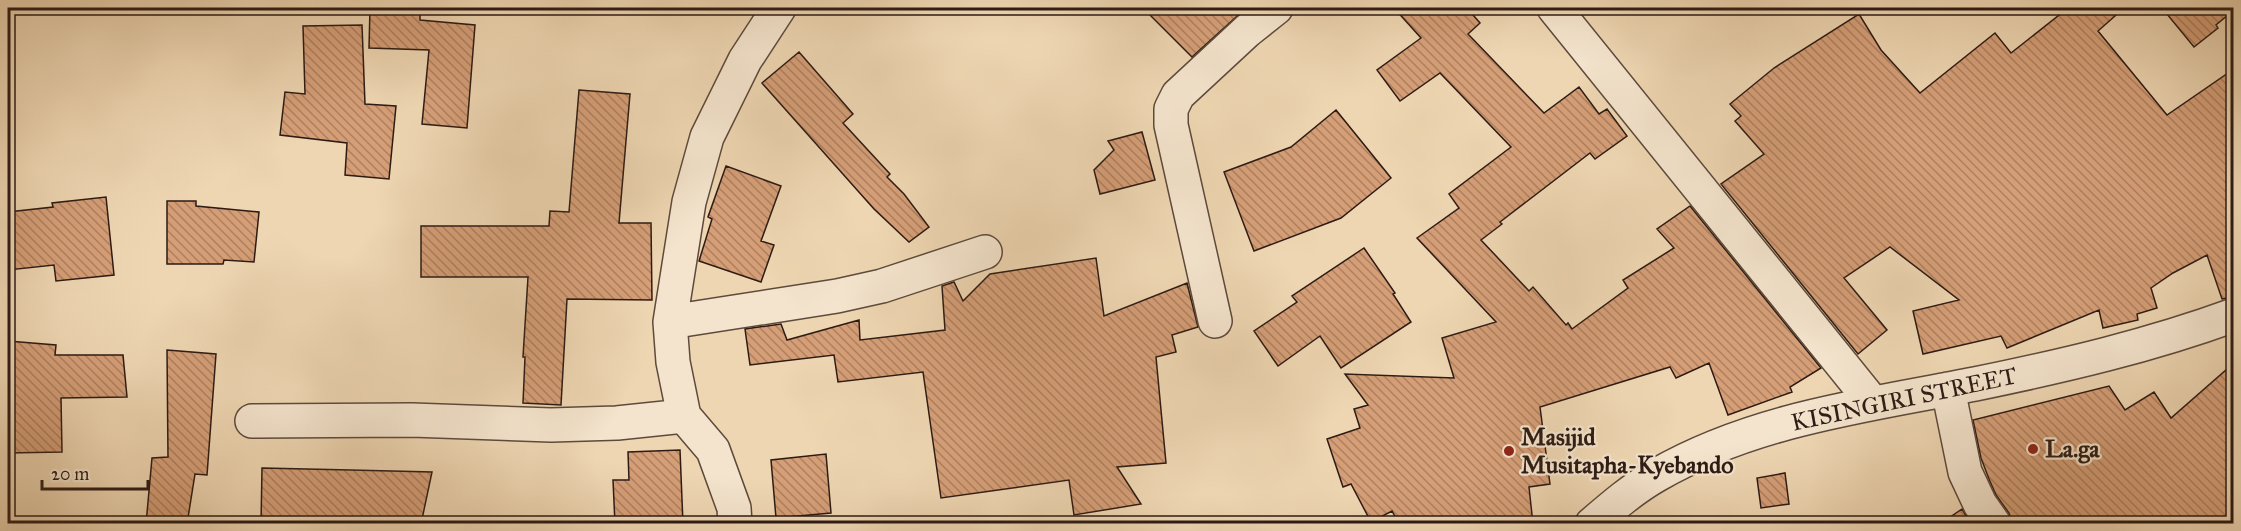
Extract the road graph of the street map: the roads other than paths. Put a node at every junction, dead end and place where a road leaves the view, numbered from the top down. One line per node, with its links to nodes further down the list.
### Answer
1 (779, 8): 7 (street)
2 (1276, 8): 6 (street)
3 (1554, 8): 9 (street)
4 (985, 252): 7 (street)
5 (2234, 315): 8 (street, KISINGIRI STREET)
6 (1215, 321)
7 (670, 322): 10 (street)
8 (1948, 389): 9 (street, KISINGIRI STREET); 14 (street)
9 (1873, 403): 13 (street, KISINGIRI STREET)
10 (684, 416): 11 (street); 12 (street)
11 (252, 421)
12 (735, 524)
13 (1592, 524)
14 (1994, 524)

